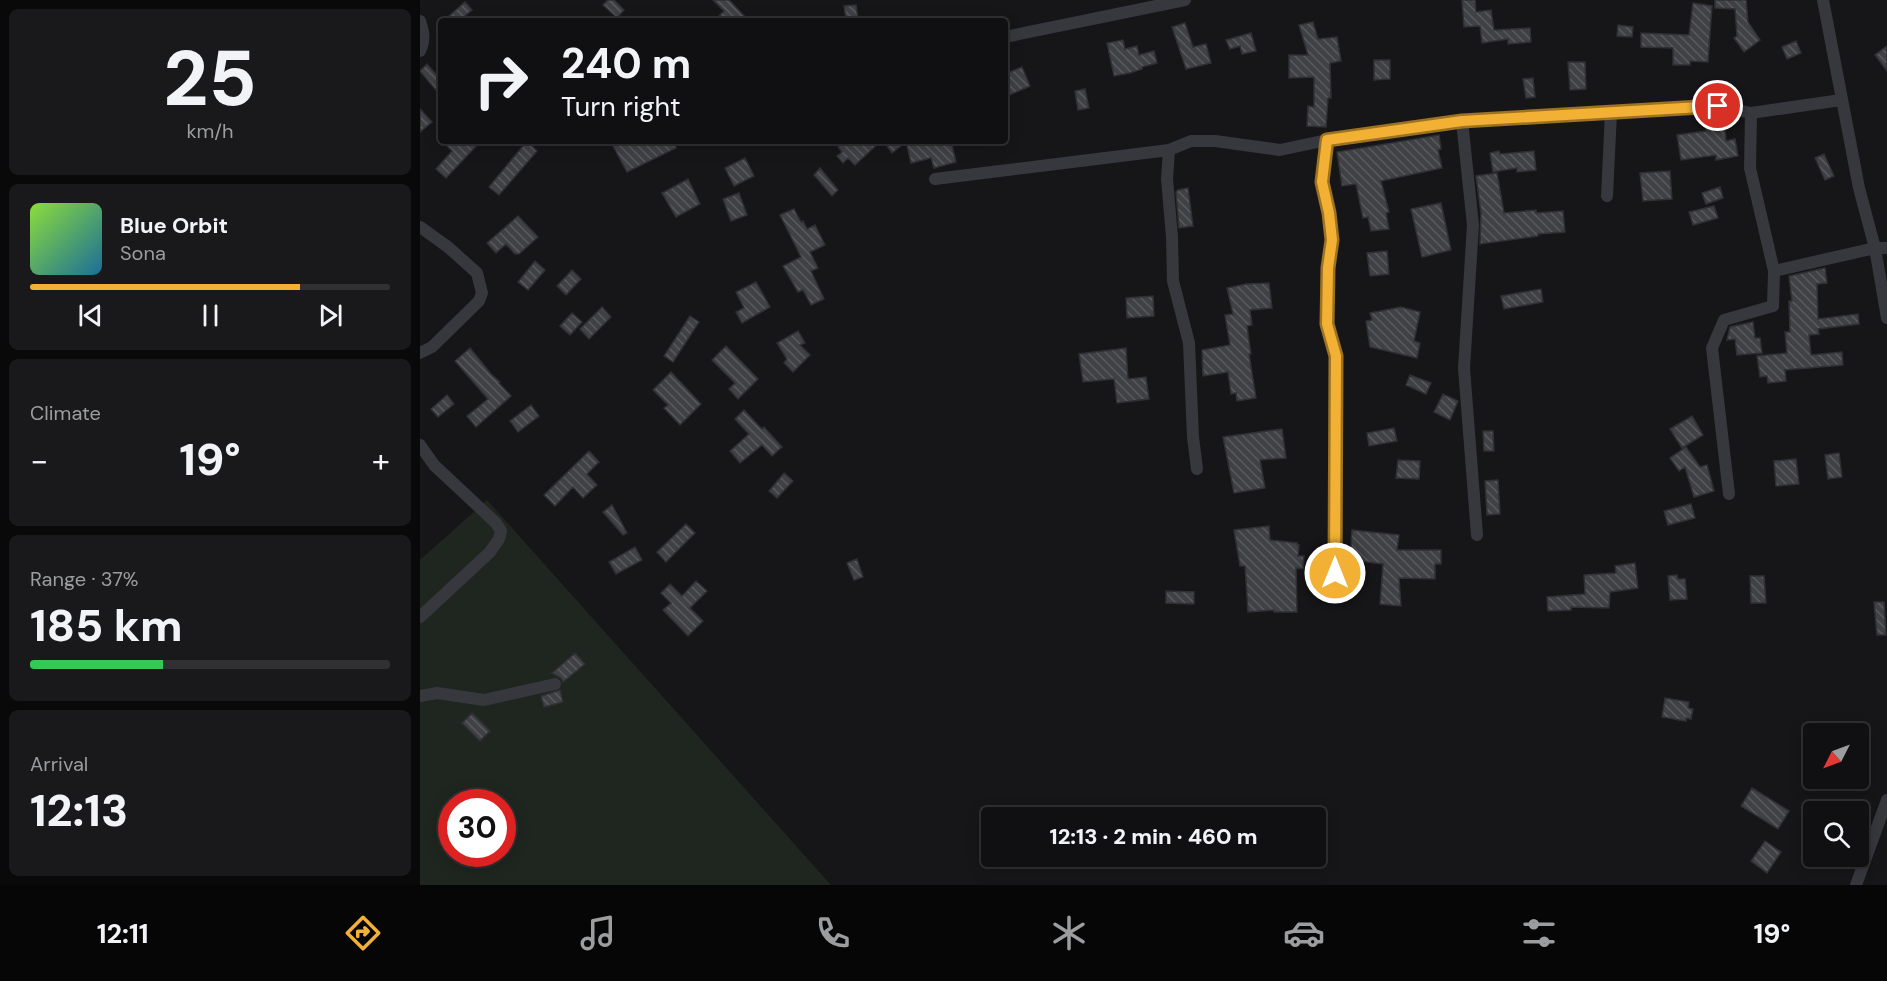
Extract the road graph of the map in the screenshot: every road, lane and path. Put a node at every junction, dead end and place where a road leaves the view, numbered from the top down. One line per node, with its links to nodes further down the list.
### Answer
1 (1185, 0): 4 (street)
2 (1822, 0): 6 (street)
3 (420, 21): 5 (street)
4 (1008, 36)
5 (420, 51)
6 (1841, 99): 8 (street); 15 (street)
7 (1611, 112): 8 (street); 9 (street); 13 (street)
8 (1751, 113): 16 (street)
9 (1462, 121): 10 (street); 22 (street)
10 (1327, 140): 11 (street); 23 (street)
11 (1169, 150): 12 (street); 20 (street)
12 (935, 179)
13 (1607, 196)
14 (420, 227): 18 (street)
15 (1881, 248): 16 (street); 17 (street)
16 (1774, 271): 21 (street)
17 (1887, 318)
18 (420, 352)
19 (420, 445): 24 (street)
20 (1197, 470)
21 (1729, 494)
22 (1477, 535)
23 (1335, 573)
24 (420, 617)
25 (555, 684): 26 (street)
26 (420, 696)
27 (1887, 800): 28 (street)
28 (1856, 885)

